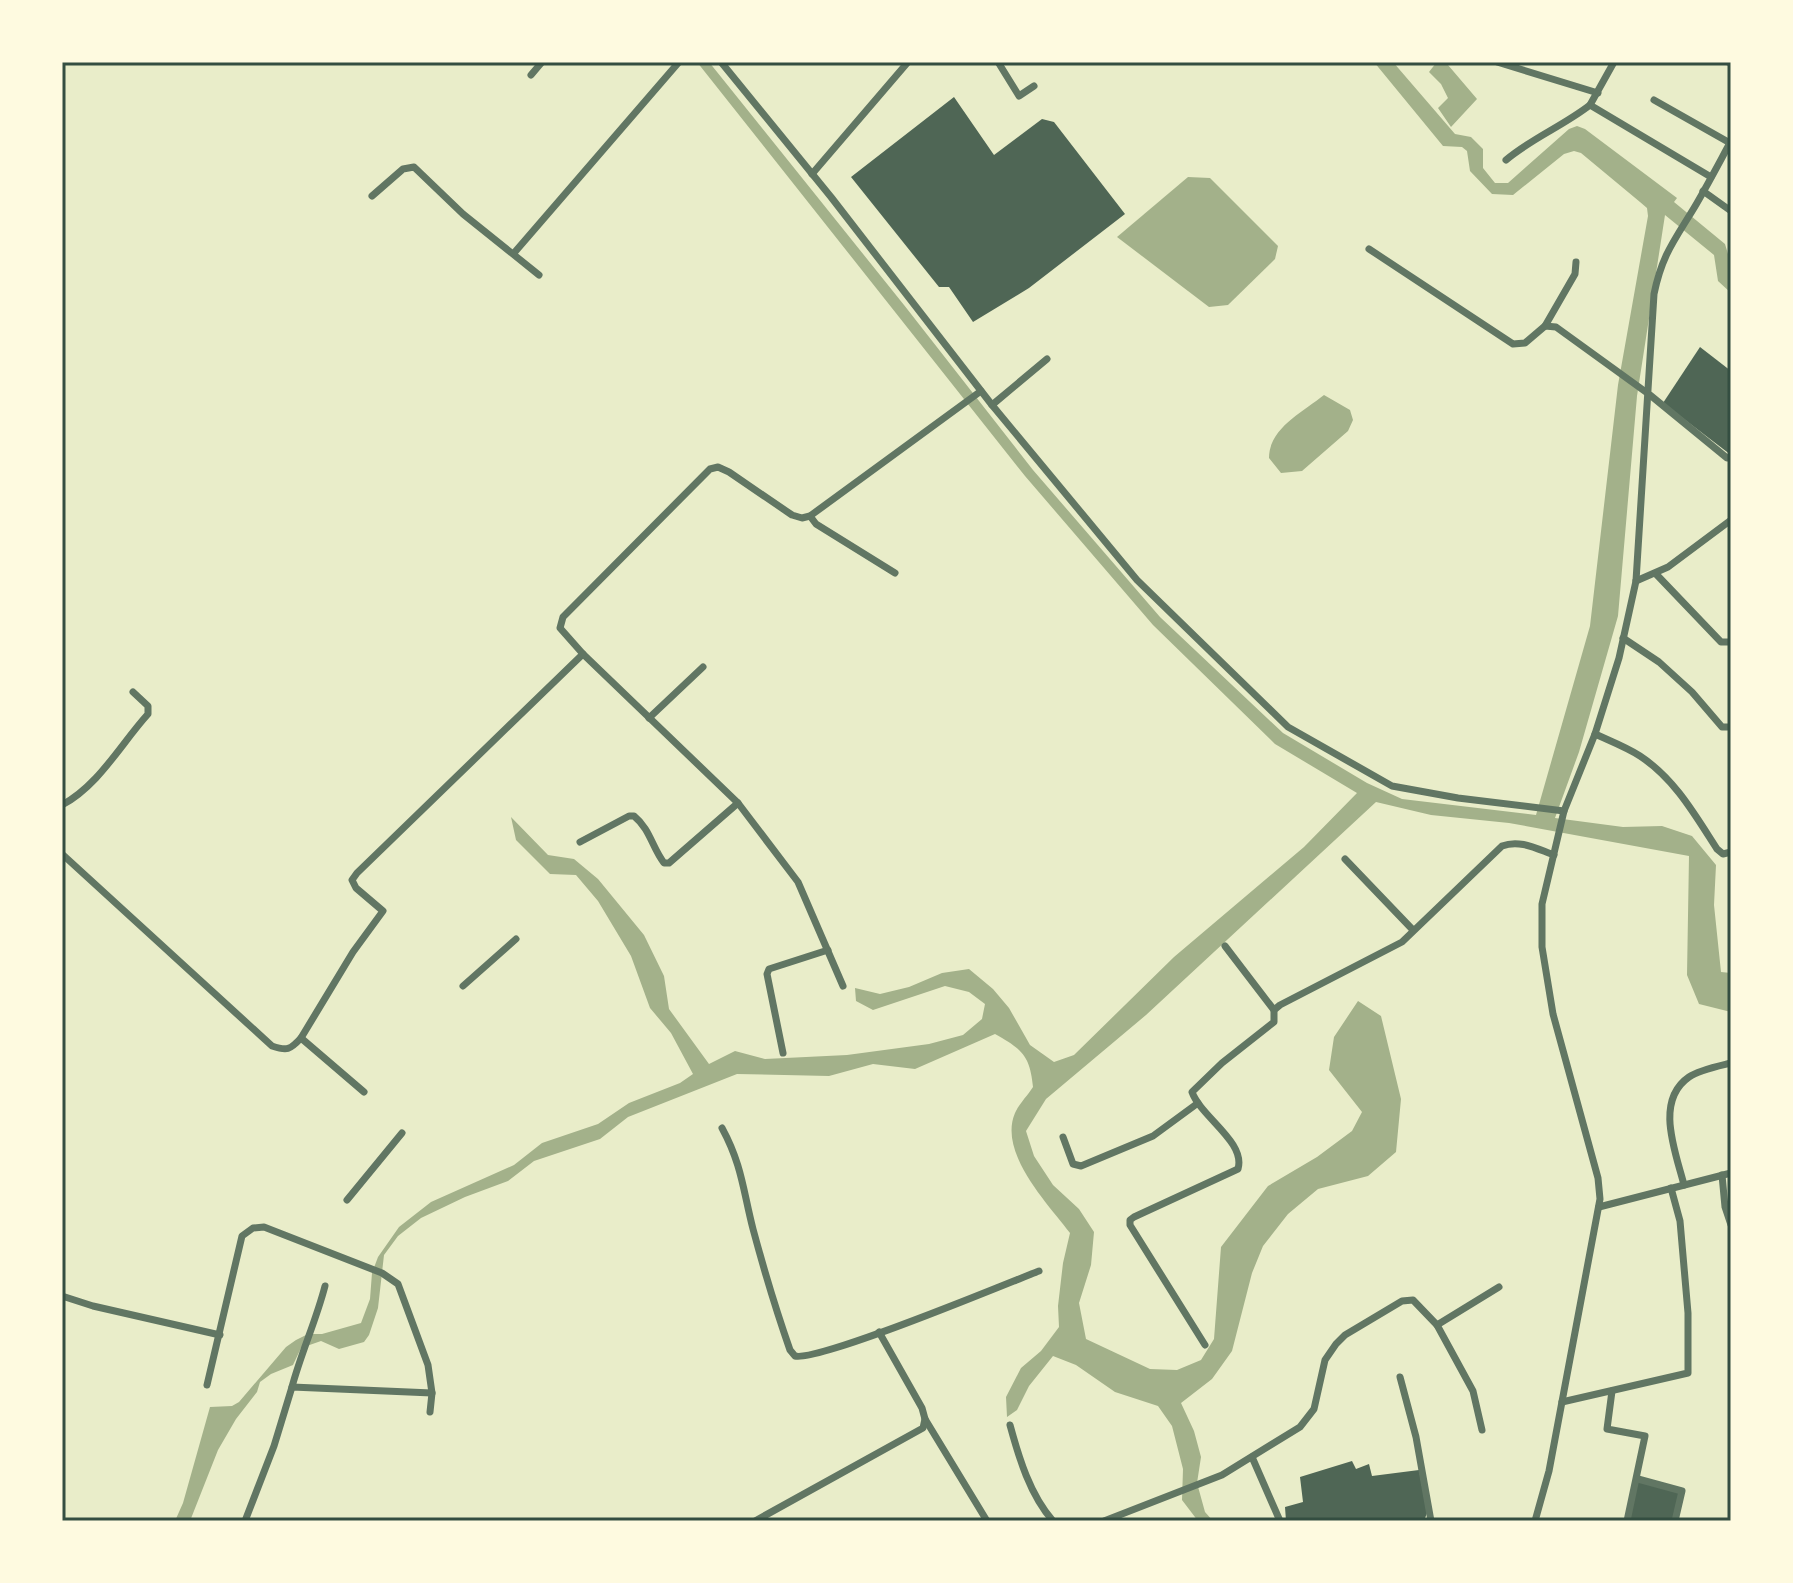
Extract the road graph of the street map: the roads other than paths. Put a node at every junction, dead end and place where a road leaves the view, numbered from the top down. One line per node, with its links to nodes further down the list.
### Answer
1 (542, 62): 8 (street)
2 (679, 62): 21 (street)
3 (721, 62): 15 (street)
4 (908, 62): 15 (street)
5 (998, 62): 9 (street)
6 (1497, 62): 10 (street)
7 (1614, 62): 10 (street)
8 (531, 75)
9 (1034, 86)
10 (1598, 93): 12 (street)
11 (1654, 100): 13 (street)
12 (1590, 105): 14 (street); 16 (street)
13 (1730, 142): 16 (street)
14 (1506, 160)
15 (812, 174): 26 (street)
16 (1711, 177): 17 (street)
17 (1703, 191): 19 (street); 27 (street)
18 (372, 196): 21 (street)
19 (1731, 211)
20 (1369, 249): 24 (street)
21 (514, 253): 23 (street)
22 (1576, 262): 24 (street)
23 (539, 275)
24 (1545, 326): 27 (street)
25 (1047, 359): 28 (street)
26 (981, 391): 28 (street); 30 (street)
27 (1650, 395): 29 (street); 34 (street)
28 (992, 405): 45 (street)
29 (1731, 458)
30 (810, 516): 32 (street); 37 (street)
31 (1731, 520): 33 (street)
32 (895, 573)
33 (1656, 574): 34 (street); 36 (street)
34 (1636, 581): 35 (street)
35 (1623, 638): 41 (street); 42 (street)
36 (1731, 642)
37 (583, 654): 40 (street); 58 (street)
38 (703, 667): 40 (street)
39 (133, 692): 44 (street)
40 (649, 718): 43 (street)
41 (1731, 727)
42 (1595, 734): 45 (street); 47 (street)
43 (738, 803): 46 (street); 54 (street)
44 (62, 805)
45 (1564, 813): 49 (street)
46 (580, 842)
47 (1731, 852)
48 (62, 854): 58 (street)
49 (1554, 855): 51 (street); 71 (street)
50 (1345, 859): 51 (street)
51 (1413, 930): 57 (street)
52 (516, 939): 55 (street)
53 (1225, 946): 57 (street)
54 (828, 950): 56 (street); 59 (street)
55 (463, 986)
56 (843, 986)
57 (1274, 1010): 62 (street)
58 (301, 1038): 61 (street)
59 (783, 1053)
60 (1731, 1063): 68 (street)
61 (364, 1092)
62 (1198, 1103): 65 (street); 80 (street)
63 (722, 1128): 78 (street)
64 (402, 1133): 70 (street)
65 (1063, 1137)
66 (1731, 1173): 67 (street)
67 (1722, 1175): 68 (street); 72 (street)
68 (1684, 1185): 69 (street)
69 (1671, 1188): 71 (street); 84 (street)
70 (347, 1200)
71 (1599, 1207): 86 (street)
72 (1731, 1225)
73 (1039, 1271): 78 (street)
74 (325, 1286): 83 (street)
75 (1499, 1287): 77 (street)
76 (62, 1296): 79 (street)
77 (1437, 1325): 90 (street); 91 (street)
78 (879, 1332): 88 (street)
79 (220, 1335): 82 (street); 85 (street)
80 (1205, 1345)
81 (1400, 1377): 99 (street)
82 (207, 1385)
83 (292, 1387): 85 (street); 93 (street)
84 (1612, 1391): 86 (street); 92 (street)
85 (432, 1393): 87 (street)
86 (1562, 1402): 100 (street)
87 (430, 1412)
88 (925, 1419): 94 (street); 95 (street)
89 (1010, 1425): 96 (street)
90 (1482, 1430)
91 (1252, 1457): 97 (street); 98 (street)
92 (1638, 1479): 101 (street); 102 (street)
93 (245, 1521)
94 (755, 1521)
95 (987, 1521)
96 (1053, 1521)
97 (1104, 1521)
98 (1280, 1521)
99 (1431, 1521)
100 (1535, 1521)
101 (1627, 1521)
102 (1675, 1521)

